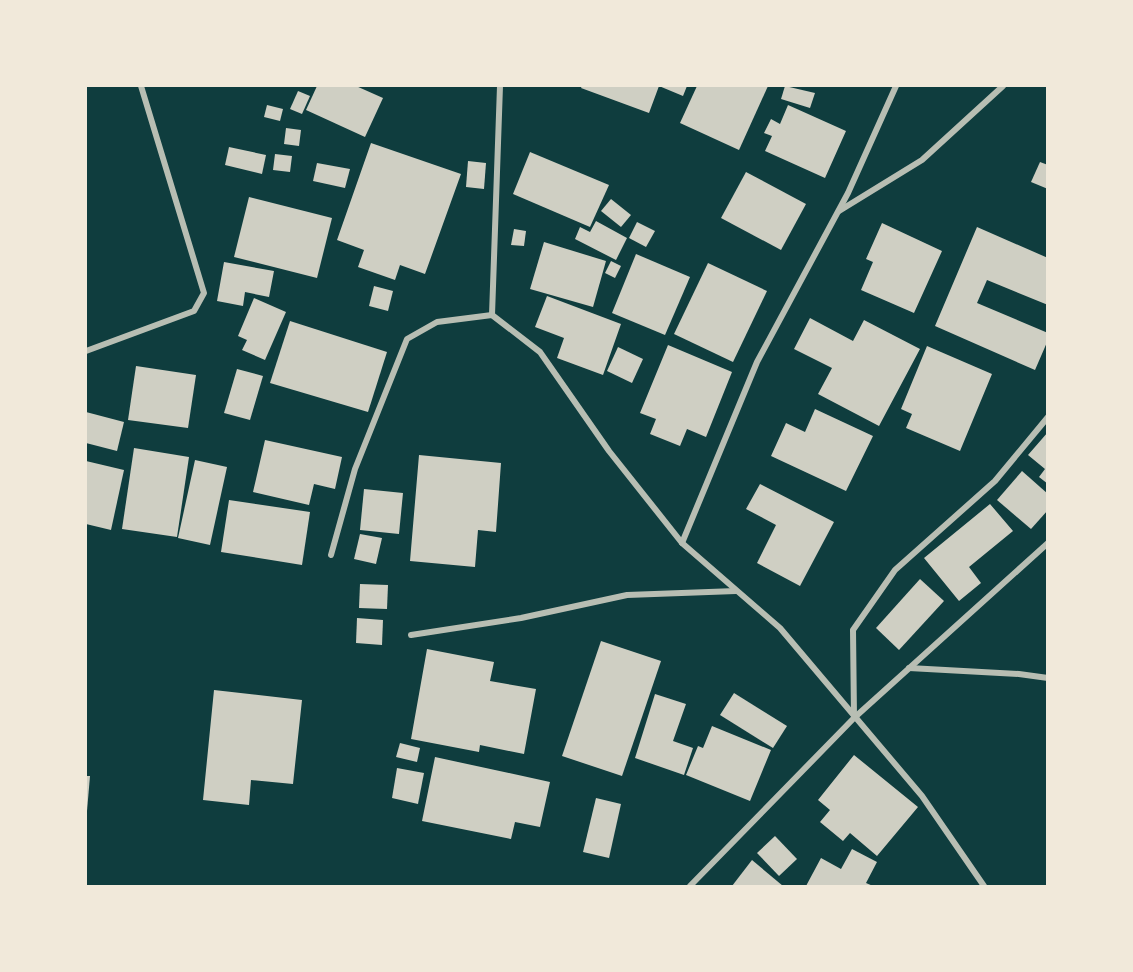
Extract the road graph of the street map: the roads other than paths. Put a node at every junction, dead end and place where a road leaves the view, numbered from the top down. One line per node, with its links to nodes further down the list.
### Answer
1 (141, 86): 7 (street)
2 (500, 86): 6 (street)
3 (896, 86): 5 (street)
4 (1003, 86): 5 (street)
5 (838, 211): 9 (street)
6 (492, 315): 9 (street); 11 (street)
7 (86, 351)
8 (1047, 417): 16 (street)
9 (682, 543): 12 (street)
10 (1047, 543): 14 (street)
11 (331, 555)
12 (736, 591): 13 (street); 16 (street)
13 (411, 635)
14 (909, 668): 15 (street); 16 (street)
15 (1047, 678)
16 (854, 718): 17 (street); 18 (street)
17 (690, 886)
18 (984, 886)

